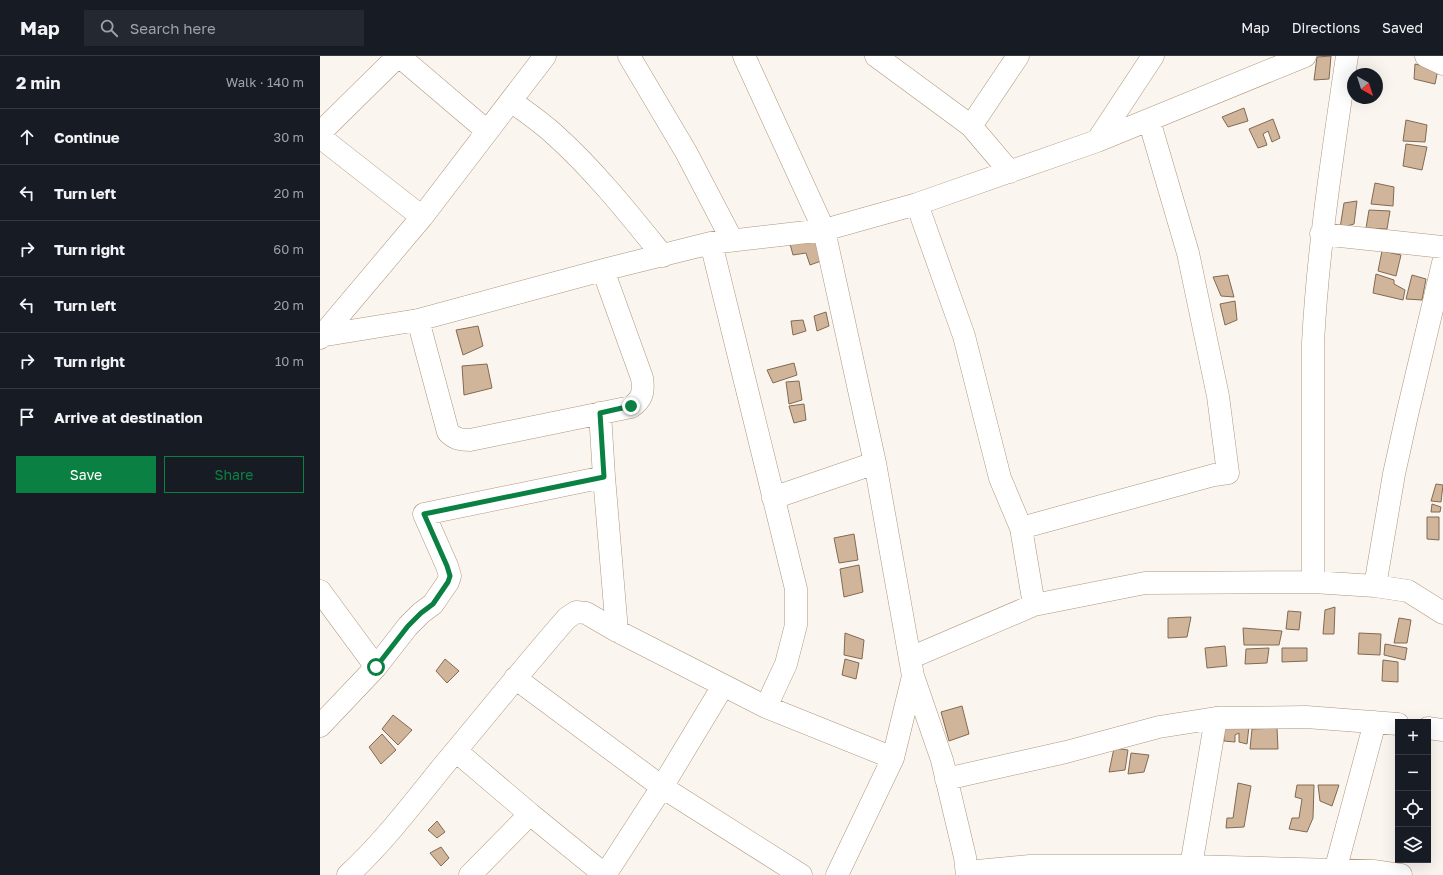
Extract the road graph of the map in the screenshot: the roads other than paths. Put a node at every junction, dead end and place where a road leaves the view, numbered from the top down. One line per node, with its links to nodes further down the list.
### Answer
1 (398, 56): 15 (street); 16 (street)
2 (545, 56): 12 (street)
3 (629, 56): 24 (street)
4 (744, 56): 22 (street)
5 (876, 56): 14 (street)
6 (1018, 56): 14 (street)
7 (1153, 56): 18 (street)
8 (1305, 56): 13 (street)
9 (1347, 56): 23 (street)
10 (1426, 56): 11 (street)
11 (1443, 64)
12 (511, 101): 15 (street); 26 (street)
13 (1149, 120): 18 (street); 35 (street)
14 (971, 126): 19 (street)
15 (487, 131): 21 (street)
16 (320, 133)
17 (320, 137): 21 (street)
18 (1097, 141): 19 (street)
19 (1010, 172): 20 (street)
20 (917, 204): 22 (street); 35 (street)
21 (422, 217): 30 (street)
22 (824, 230): 24 (street); 32 (street)
23 (1321, 234): 25 (street); 36 (street)
24 (722, 242): 26 (street); 34 (street)
25 (1443, 247)
26 (663, 256): 27 (street)
27 (604, 270): 29 (street); 31 (street)
28 (1442, 270): 37 (street)
29 (418, 320): 30 (street); 31 (street)
30 (321, 337)
31 (600, 413): 33 (street)
32 (875, 463): 34 (street); 43 (street)
33 (604, 477): 41 (street); 42 (street)
34 (773, 498): 46 (street)
35 (1020, 528): 39 (street)
36 (1313, 582): 37 (street); 39 (street)
37 (1374, 586): 40 (street)
38 (320, 592): 42 (street)
39 (1034, 605): 43 (street)
40 (1443, 613)
41 (617, 631): 44 (street); 45 (street)
42 (376, 667): 50 (street)
43 (912, 667): 54 (street); 55 (street)
44 (515, 678): 53 (street); 56 (street)
45 (723, 686): 46 (street); 56 (street)
46 (766, 707): 54 (street)
47 (1216, 718): 48 (street); 55 (street); 58 (street)
48 (1375, 722): 49 (street); 59 (street)
49 (1395, 724)
50 (320, 726)
51 (1431, 728): 52 (street)
52 (1443, 730)
53 (456, 751): 57 (street); 61 (street)
54 (893, 758): 65 (street)
55 (946, 778): 60 (street)
56 (662, 787): 63 (street); 64 (street)
57 (530, 814): 62 (street); 63 (street)
58 (1191, 866): 59 (street); 60 (street)
59 (1335, 870): 66 (street)
60 (967, 873)
61 (348, 875)
62 (470, 875)
63 (605, 875)
64 (801, 875)
65 (837, 875)
66 (1401, 875)

